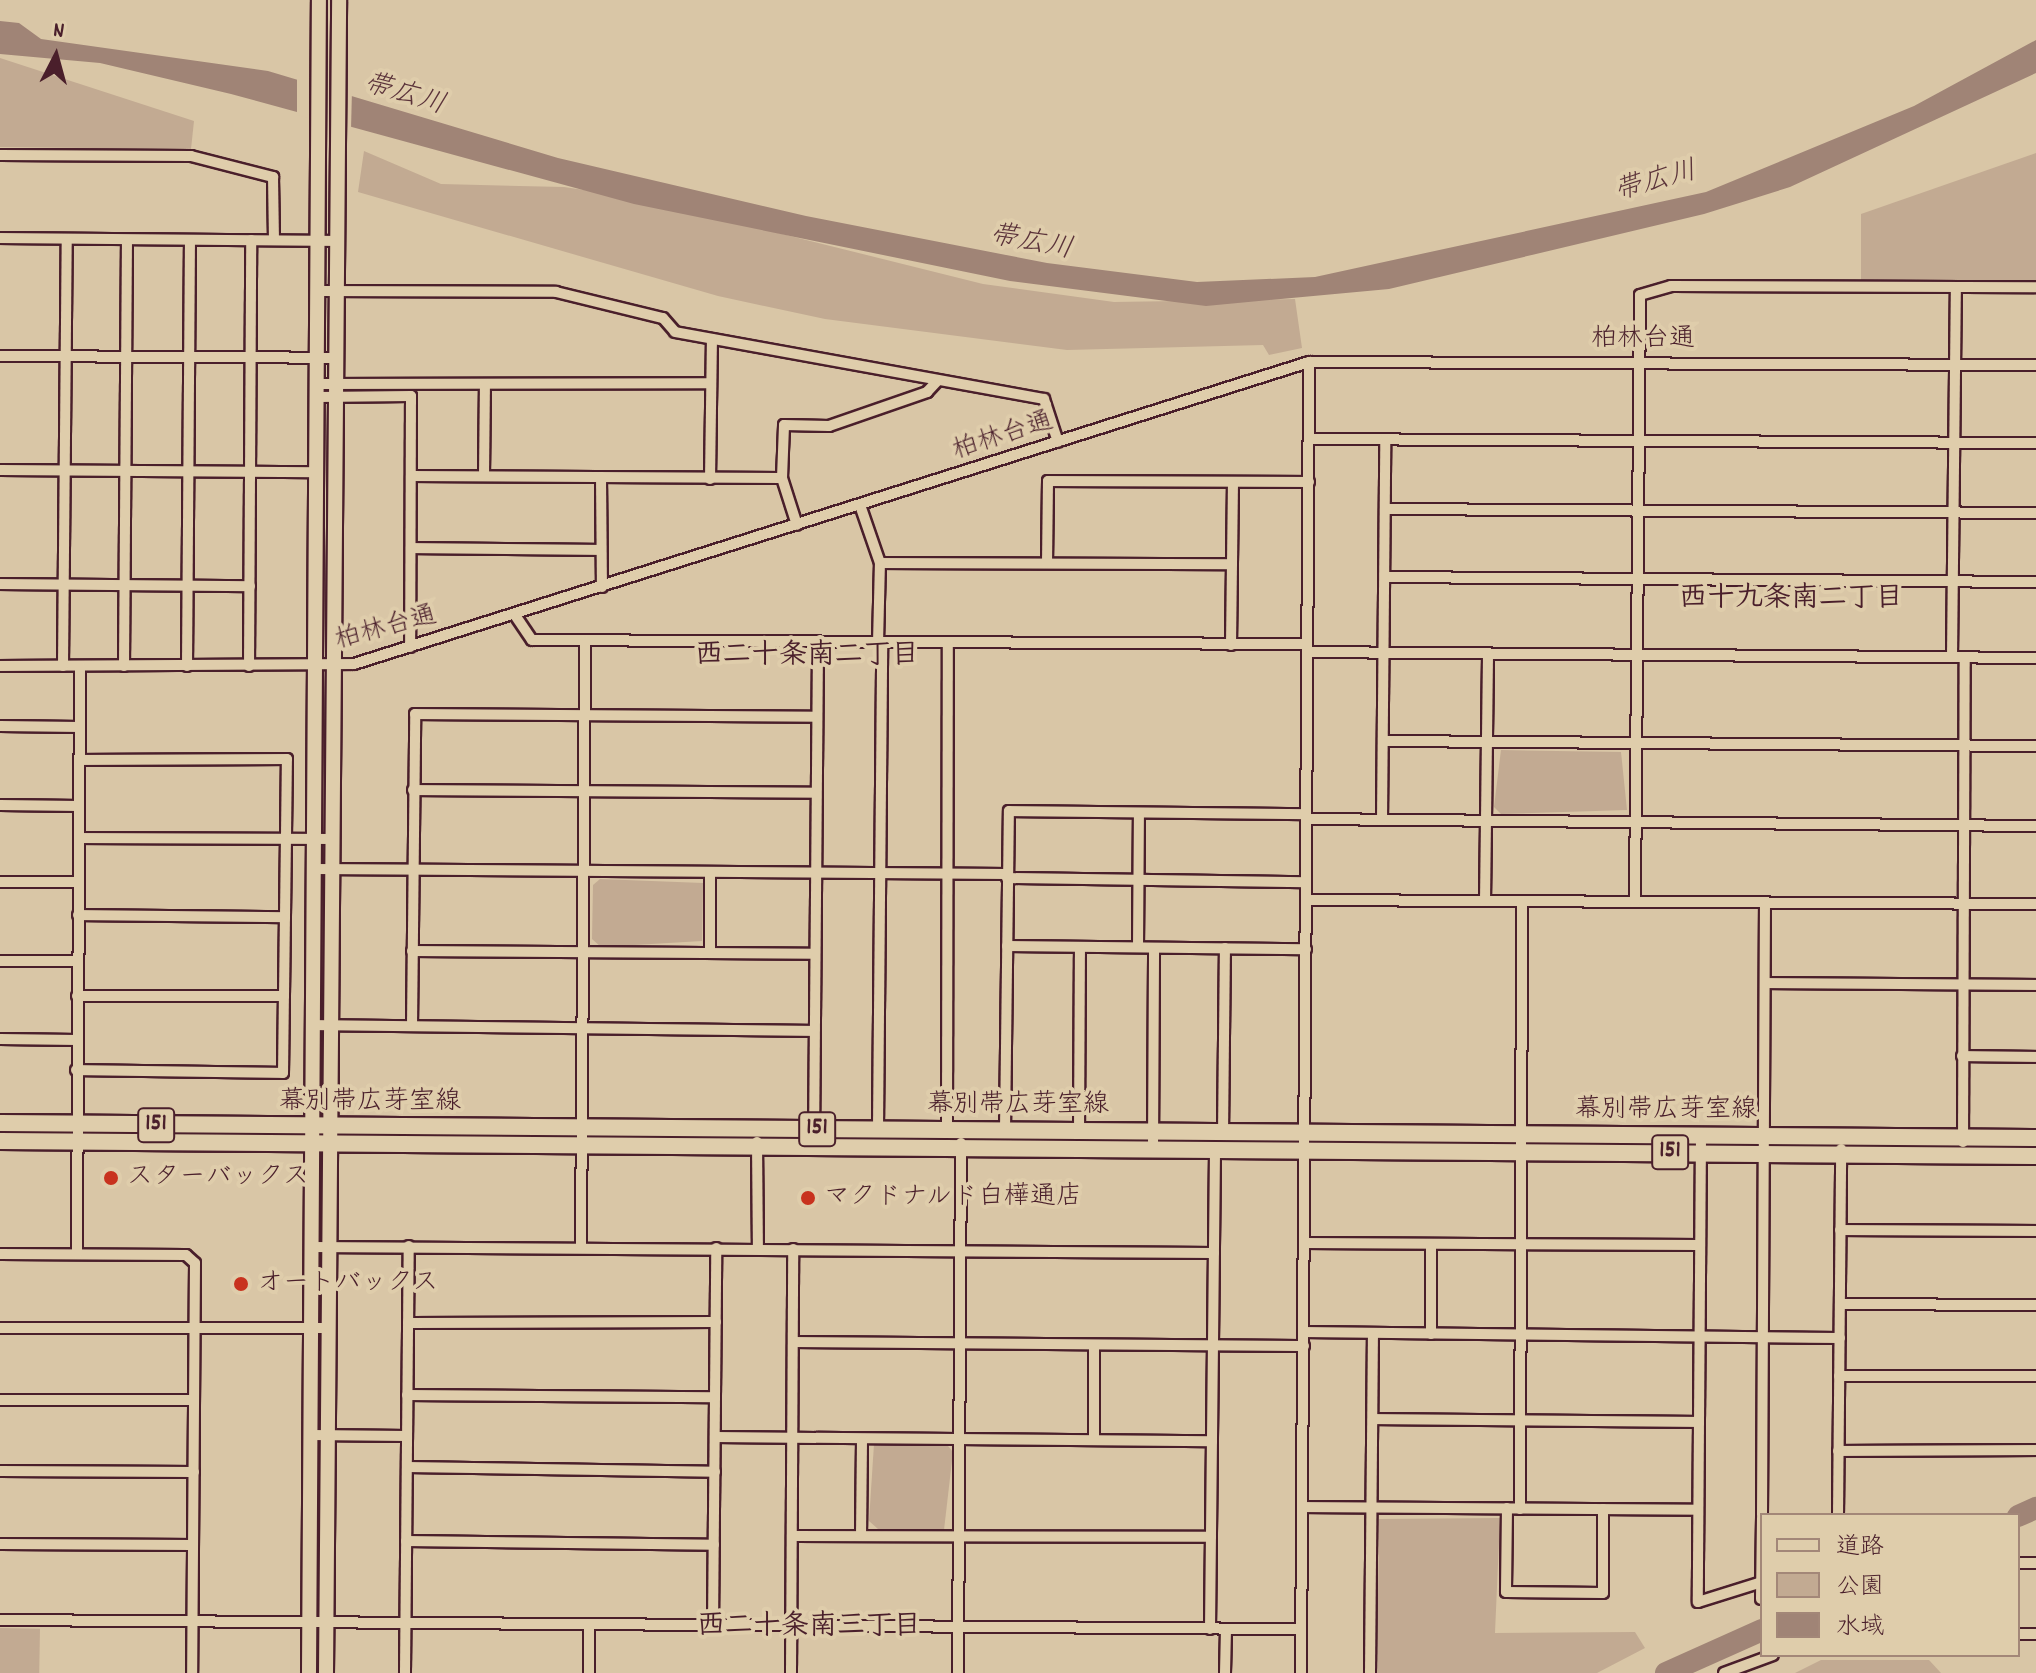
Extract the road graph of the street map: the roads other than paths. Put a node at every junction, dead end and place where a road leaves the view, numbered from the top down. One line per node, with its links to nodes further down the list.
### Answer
1 (319, 0): 9 (street)
2 (339, 0): 11 (street)
3 (0, 155): 8 (street)
4 (0, 238): 5 (street)
5 (67, 239): 10 (street); 20 (street)
6 (190, 240): 7 (street); 10 (street); 18 (street)
7 (251, 240): 8 (street); 19 (street)
8 (274, 240): 9 (street)
9 (319, 240): 11 (street); 14 (street)
10 (127, 241): 21 (street)
11 (337, 241): 15 (street)
12 (1956, 287): 13 (street); 25 (street); 26 (street)
13 (2036, 287)
14 (319, 291): 15 (street); 22 (street)
15 (337, 292): 16 (street); 23 (street)
16 (712, 339): 28 (street); 29 (street)
17 (0, 356): 20 (street)
18 (189, 356): 19 (street); 21 (street); 42 (street)
19 (252, 357): 22 (street); 43 (street)
20 (66, 358): 21 (street); 41 (street)
21 (127, 358): 39 (street)
22 (318, 358): 23 (street); 31 (street)
23 (335, 358): 32 (street)
24 (1309, 362): 25 (street, 柏林台通); 33 (street); 36 (street, 柏林台通)
25 (1638, 363): 26 (street, 柏林台通); 35 (street)
26 (1955, 364): 27 (street, 柏林台通); 37 (street)
27 (2036, 365)
28 (938, 380): 36 (street); 48 (street)
29 (710, 383): 30 (street); 49 (street)
30 (485, 384): 32 (street); 46 (street)
31 (318, 390): 32 (street); 44 (street)
32 (335, 390): 45 (street); 94 (street)
33 (1309, 439): 34 (street); 50 (street)
34 (1385, 440): 35 (street); 53 (street)
35 (1637, 441): 37 (street); 54 (street)
36 (1058, 442): 52 (street, 柏林台通)
37 (1955, 442): 38 (street); 55 (street)
38 (2036, 443)
39 (126, 469): 41 (street); 42 (street); 68 (street)
40 (0, 470): 41 (street)
41 (65, 470): 69 (street)
42 (189, 471): 43 (street); 70 (street)
43 (251, 472): 44 (street); 71 (street)
44 (317, 472): 93 (street)
45 (411, 476): 46 (street); 58 (street)
46 (484, 476): 47 (street)
47 (601, 477): 49 (street); 59 (street)
48 (782, 478): 49 (street); 57 (street)
49 (710, 479)
50 (1309, 482): 51 (street); 80 (street)
51 (1233, 483): 61 (street); 62 (street)
52 (860, 505): 57 (street, 柏林台通); 60 (street)
53 (1385, 509): 54 (street); 63 (street)
54 (1636, 509): 55 (street); 64 (street)
55 (1954, 513): 56 (street); 65 (street)
56 (2036, 513)
57 (797, 525): 72 (street, 柏林台通)
58 (411, 548): 59 (street); 79 (street)
59 (601, 550): 72 (street)
60 (880, 563): 61 (street); 76 (street)
61 (1047, 563): 62 (street)
62 (1232, 564): 78 (street)
63 (1385, 577): 64 (street); 81 (street)
64 (1636, 579): 65 (street); 83 (street)
65 (1954, 581): 66 (street); 84 (street)
66 (2036, 582)
67 (0, 584): 69 (street)
68 (126, 584): 69 (street); 70 (street); 90 (street)
69 (64, 585): 88 (street)
70 (188, 585): 71 (street); 91 (street)
71 (250, 586): 92 (street)
72 (602, 587): 73 (street, 柏林台通)
73 (515, 615): 74 (street); 79 (street, 柏林台通)
74 (585, 641): 75 (street); 95 (street)
75 (818, 643): 76 (street); 96 (street)
76 (880, 643): 77 (street); 127 (street)
77 (948, 643): 78 (street); 128 (street)
78 (1231, 645): 80 (street)
79 (410, 647): 94 (street, 柏林台通)
80 (1307, 648): 81 (street); 111 (street)
81 (1384, 653): 82 (street); 99 (street)
82 (1488, 654): 83 (street); 100 (street)
83 (1636, 655): 84 (street); 101 (street)
84 (1952, 657): 85 (street)
85 (1965, 657): 86 (street); 102 (street)
86 (2036, 658)
87 (0, 666): 88 (street, 柏林台通)
88 (63, 666): 89 (street, 柏林台通)
89 (80, 666): 90 (street, 柏林台通); 98 (street)
90 (124, 666): 91 (street, 柏林台通)
91 (187, 666): 92 (street, 柏林台通)
92 (249, 666): 93 (street, 柏林台通)
93 (315, 667): 94 (street, 柏林台通); 118 (street)
94 (334, 667): 120 (street)
95 (585, 717): 96 (street); 105 (street); 106 (street)
96 (816, 717): 107 (street)
97 (0, 726): 98 (street)
98 (80, 727): 104 (street)
99 (1383, 741): 100 (street); 112 (street)
100 (1487, 742): 101 (street); 113 (street)
101 (1636, 743): 102 (street); 114 (street)
102 (1964, 745): 103 (street); 115 (street)
103 (2036, 746)
104 (79, 760): 109 (street); 119 (street)
105 (413, 790): 106 (street); 123 (street)
106 (585, 792): 107 (street); 124 (street)
107 (816, 793): 126 (street)
108 (0, 805): 109 (street)
109 (79, 806): 117 (street)
110 (1139, 813): 111 (street); 129 (street); 130 (street)
111 (1306, 817): 112 (street); 133 (street)
112 (1382, 820): 113 (street)
113 (1485, 823): 114 (street); 135 (street)
114 (1636, 823): 115 (street); 136 (street)
115 (1964, 825): 116 (street); 139 (street)
116 (2036, 826)
117 (79, 838): 119 (street); 132 (street)
118 (315, 838): 119 (street); 120 (street); 121 (street)
119 (286, 839): 142 (street)
120 (332, 839): 122 (street)
121 (315, 869): 122 (street); 160 (street)
122 (332, 869): 123 (street); 161 (street)
123 (412, 869): 124 (street); 149 (street)
124 (585, 871): 125 (street); 150 (street)
125 (710, 872): 126 (street); 151 (street)
126 (815, 872): 127 (street); 152 (street)
127 (881, 872): 128 (street); 173 (street)
128 (947, 873): 129 (street); 175 (street)
129 (1007, 876): 130 (street); 143 (street)
130 (1139, 881): 133 (street); 145 (street)
131 (0, 882): 132 (street)
132 (78, 882): 141 (street)
133 (1306, 882): 134 (street)
134 (1306, 900): 135 (street); 148 (street)
135 (1485, 901): 137 (street)
136 (1635, 901): 137 (street); 138 (street)
137 (1522, 902): 190 (street)
138 (1765, 903): 139 (street); 155 (street)
139 (1963, 904): 140 (street); 156 (street)
140 (2036, 904)
141 (78, 915): 142 (street); 154 (street)
142 (285, 917): 159 (street)
143 (1007, 946): 144 (street); 176 (street)
144 (1080, 947): 145 (street); 178 (street)
145 (1138, 947): 146 (street)
146 (1154, 948): 147 (street); 177 (street)
147 (1225, 948): 148 (street); 179 (street)
148 (1306, 949): 180 (street)
149 (412, 951): 150 (street); 162 (street)
150 (583, 952): 151 (street); 163 (street)
151 (710, 953): 152 (street)
152 (814, 954): 164 (street)
153 (0, 961): 154 (street)
154 (77, 961): 158 (street)
155 (1765, 983): 156 (street); 182 (street)
156 (1962, 984): 157 (street); 167 (street)
157 (2036, 985)
158 (77, 996): 159 (street); 166 (street)
159 (284, 996): 169 (street)
160 (313, 1025): 161 (street); 181 (street)
161 (329, 1026): 162 (street); 172 (street)
162 (412, 1026): 163 (street)
163 (582, 1027): 164 (street); 183 (street)
164 (814, 1031): 185 (street)
165 (0, 1039): 166 (street)
166 (77, 1040): 169 (street)
167 (1962, 1056): 168 (street); 186 (street)
168 (2036, 1057)
169 (76, 1070): 171 (street)
170 (0, 1123): 171 (main road, 幕別帯広芽室線 / 151)
171 (76, 1124): 181 (main road, 幕別帯広芽室線 / 151); 189 (street)
172 (329, 1126): 181 (main road, 幕別帯広芽室線 / 151); 183 (main road, 幕別帯広芽室線 / 151); 191 (street)
173 (878, 1128): 175 (main road, 幕別帯広芽室線 / 151); 185 (main road, 幕別帯広芽室線 / 151)
174 (757, 1129): 183 (main road, 幕別帯広芽室線 / 151); 185 (main road, 幕別帯広芽室線 / 151); 193 (street)
175 (954, 1130): 176 (main road, 幕別帯広芽室線 / 151); 194 (street)
176 (1005, 1130): 178 (main road, 幕別帯広芽室線 / 151)
177 (1153, 1130): 178 (main road, 幕別帯広芽室線 / 151); 179 (main road, 幕別帯広芽室線 / 151); 195 (street)
178 (1079, 1131)
179 (1224, 1132): 180 (main road, 幕別帯広芽室線 / 151); 196 (street)
180 (1305, 1133): 190 (main road, 幕別帯広芽室線 / 151); 197 (street)
181 (311, 1135): 189 (main road, 幕別帯広芽室線 / 151); 191 (main road, 幕別帯広芽室線 / 151); 210 (street)
182 (1764, 1135): 184 (main road, 幕別帯広芽室線 / 151); 192 (main road, 幕別帯広芽室線 / 151); 198 (street)
183 (581, 1136): 191 (main road, 幕別帯広芽室線 / 151); 193 (main road, 幕別帯広芽室線 / 151); 211 (street)
184 (1841, 1136): 186 (main road, 幕別帯広芽室線 / 151); 199 (street)
185 (814, 1137): 193 (main road, 幕別帯広芽室線 / 151); 194 (main road, 幕別帯広芽室線 / 151)
186 (1963, 1137): 187 (main road, 幕別帯広芽室線 / 151); 200 (street)
187 (2036, 1138)
188 (0, 1141): 189 (main road, 幕別帯広芽室線 / 151)
189 (75, 1141): 218 (street)
190 (1519, 1143): 192 (main road, 幕別帯広芽室線 / 151); 197 (main road, 幕別帯広芽室線 / 151); 209 (street)
191 (330, 1144): 207 (street)
192 (1701, 1144): 198 (main road, 幕別帯広芽室線 / 151); 206 (street)
193 (757, 1146): 213 (street)
194 (961, 1147): 195 (main road, 幕別帯広芽室線 / 151); 215 (street)
195 (1153, 1149): 196 (main road, 幕別帯広芽室線 / 151)
196 (1215, 1149): 197 (main road, 幕別帯広芽室線 / 151); 216 (street)
197 (1304, 1151): 204 (street)
198 (1763, 1153): 199 (main road, 幕別帯広芽室線 / 151); 232 (street)
199 (1841, 1154): 200 (main road, 幕別帯広芽室線 / 151); 202 (street)
200 (1963, 1155): 201 (main road, 幕別帯広芽室線 / 151)
201 (2036, 1156)
202 (1840, 1230): 203 (street); 219 (street)
203 (2036, 1231)
204 (1304, 1243): 205 (street); 227 (street)
205 (1431, 1245): 209 (street); 229 (street)
206 (1700, 1245): 209 (street); 231 (street)
207 (329, 1246): 208 (street); 210 (street); 224 (street)
208 (409, 1246): 211 (street); 222 (street)
209 (1519, 1246): 230 (street)
210 (311, 1247): 225 (street)
211 (581, 1247): 212 (street)
212 (716, 1248): 213 (street); 221 (street)
213 (758, 1248): 214 (street)
214 (793, 1249): 215 (street); 234 (street)
215 (960, 1250): 216 (street); 235 (street)
216 (1214, 1253): 237 (street)
217 (0, 1254): 218 (street)
218 (77, 1254): 226 (street)
219 (1840, 1304): 220 (street); 233 (street)
220 (2036, 1305)
221 (716, 1322): 222 (street); 242 (street)
222 (408, 1323): 241 (street)
223 (0, 1328): 226 (street)
224 (329, 1328): 225 (street); 249 (street)
225 (312, 1329): 226 (street); 248 (street)
226 (194, 1330): 244 (street)
227 (1303, 1332): 228 (street); 238 (street)
228 (1373, 1333): 229 (street); 245 (street)
229 (1431, 1334): 230 (street)
230 (1519, 1334): 231 (street); 246 (street)
231 (1700, 1336): 232 (street); 247 (street)
232 (1764, 1337): 233 (street); 269 (street)
233 (1840, 1338): 239 (street)
234 (793, 1342): 235 (street); 252 (street)
235 (960, 1344): 236 (street); 254 (street)
236 (1094, 1346): 237 (street); 255 (street)
237 (1212, 1346): 238 (street); 256 (street)
238 (1304, 1346): 263 (street)
239 (1839, 1376): 240 (street); 258 (street)
240 (2036, 1376)
241 (407, 1395): 242 (street); 250 (street)
242 (715, 1397): 251 (street)
243 (0, 1400): 244 (street)
244 (194, 1400): 261 (street)
245 (1373, 1419): 246 (street); 264 (street)
246 (1519, 1421): 247 (street); 266 (street)
247 (1698, 1422): 268 (street)
248 (311, 1435): 249 (street); 282 (street)
249 (328, 1435): 250 (street); 283 (street)
250 (407, 1436): 259 (street)
251 (715, 1437): 252 (street); 262 (street)
252 (793, 1438): 253 (street); 271 (street)
253 (862, 1439): 254 (street); 272 (street)
254 (959, 1440): 255 (street); 273 (street)
255 (1094, 1440): 256 (street)
256 (1212, 1441): 274 (street)
257 (2036, 1450): 258 (street)
258 (1838, 1451): 270 (street)
259 (407, 1467): 262 (street); 275 (street)
260 (0, 1471): 261 (street)
261 (194, 1472): 277 (street)
262 (715, 1472): 278 (street)
263 (1303, 1507): 264 (street); 291 (street)
264 (1372, 1507): 265 (street); 303 (street)
265 (1507, 1508): 266 (street); 267 (street)
266 (1520, 1509): 267 (street)
267 (1603, 1509): 268 (street)
268 (1698, 1510): 279 (street)
269 (1762, 1513)
270 (1838, 1513)
271 (792, 1536): 272 (street); 287 (street)
272 (861, 1536): 273 (street)
273 (959, 1537): 274 (street); 288 (street)
274 (1211, 1537): 289 (street)
275 (406, 1541): 278 (street); 284 (street)
276 (0, 1544): 277 (street)
277 (193, 1545): 281 (street)
278 (714, 1545): 286 (street)
279 (1760, 1583)
280 (0, 1620): 281 (street)
281 (193, 1623): 282 (street); 294 (street)
282 (309, 1623): 283 (street); 295 (street)
283 (327, 1623): 284 (street); 296 (street)
284 (405, 1623): 285 (street); 297 (street)
285 (589, 1625): 286 (street); 298 (street)
286 (713, 1626): 287 (street)
287 (791, 1626): 288 (street); 299 (street)
288 (958, 1629): 289 (street); 300 (street)
289 (1210, 1629): 290 (street)
290 (1226, 1629): 291 (street); 301 (street)
291 (1301, 1629): 302 (street)
292 (1768, 1657): 293 (street)
293 (1761, 1660): 304 (street); 305 (street)
294 (192, 1673)
295 (309, 1673)
296 (326, 1673)
297 (405, 1673)
298 (589, 1673)
299 (791, 1673)
300 (958, 1673)
301 (1225, 1673)
302 (1301, 1673)
303 (1370, 1673)
304 (1724, 1673)
305 (1761, 1673)

